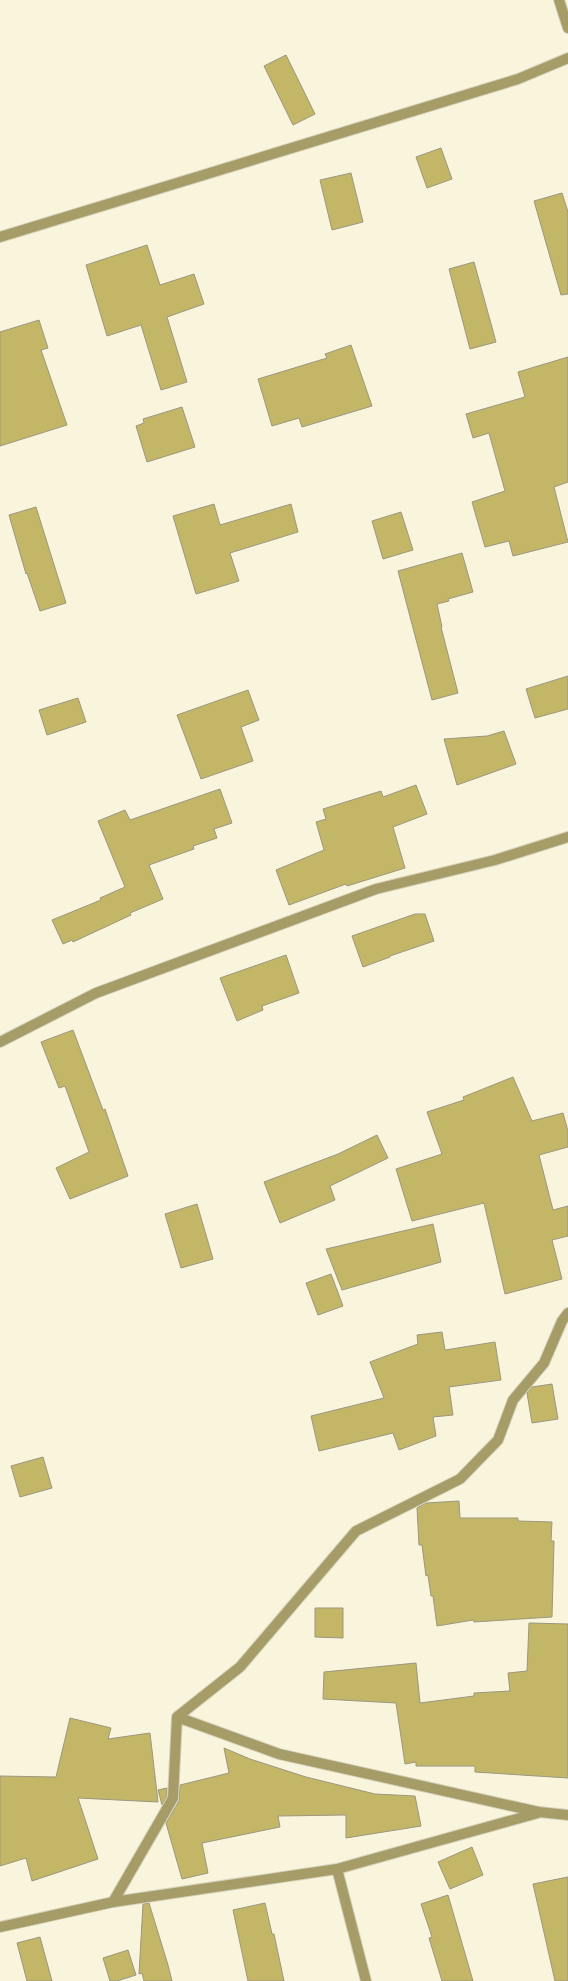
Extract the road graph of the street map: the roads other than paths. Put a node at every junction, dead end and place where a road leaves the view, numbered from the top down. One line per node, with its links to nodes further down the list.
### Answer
1 (559, 0): 2 (street)
2 (568, 28)
3 (568, 58): 4 (street)
4 (0, 237)
5 (568, 837): 6 (street)
6 (0, 1042)
7 (568, 1313): 8 (street)
8 (177, 1717): 9 (street); 12 (street)
9 (539, 1812): 10 (street); 11 (street)
10 (568, 1814)
11 (337, 1868): 12 (street); 14 (street)
12 (113, 1902): 13 (street)
13 (0, 1926)
14 (366, 1981)

